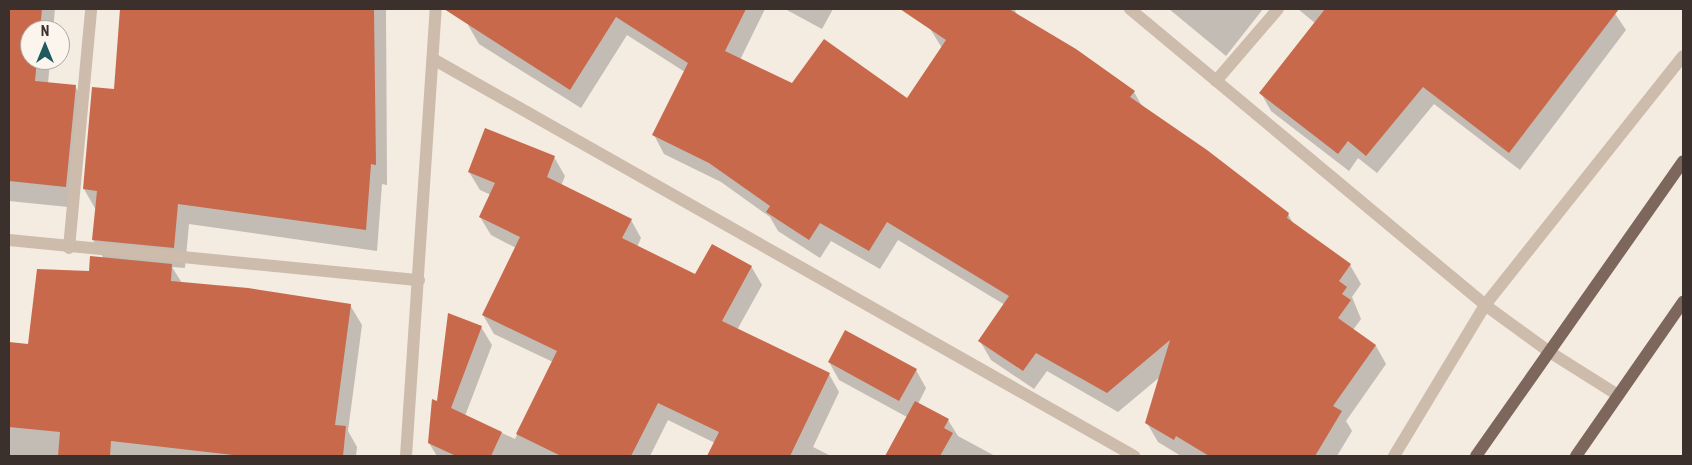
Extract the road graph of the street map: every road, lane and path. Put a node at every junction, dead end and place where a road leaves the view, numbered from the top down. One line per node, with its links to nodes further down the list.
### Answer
1 (91, 9): 10 (street)
2 (436, 9): 6 (street)
3 (1130, 9): 7 (street)
4 (1278, 9): 7 (street)
5 (1683, 56): 13 (street)
6 (433, 59): 11 (street); 17 (street)
7 (1216, 81): 13 (street)
8 (1683, 162): 14 (main road)
9 (9, 240): 10 (street)
10 (69, 248): 11 (street)
11 (419, 280): 16 (street)
12 (1683, 302): 15 (main road)
13 (1485, 305): 14 (street); 18 (street)
14 (1548, 351): 15 (street); 19 (main road)
15 (1618, 395): 20 (main road)
16 (406, 456)
17 (1134, 456)
18 (1394, 456)
19 (1476, 456)
20 (1576, 456)

